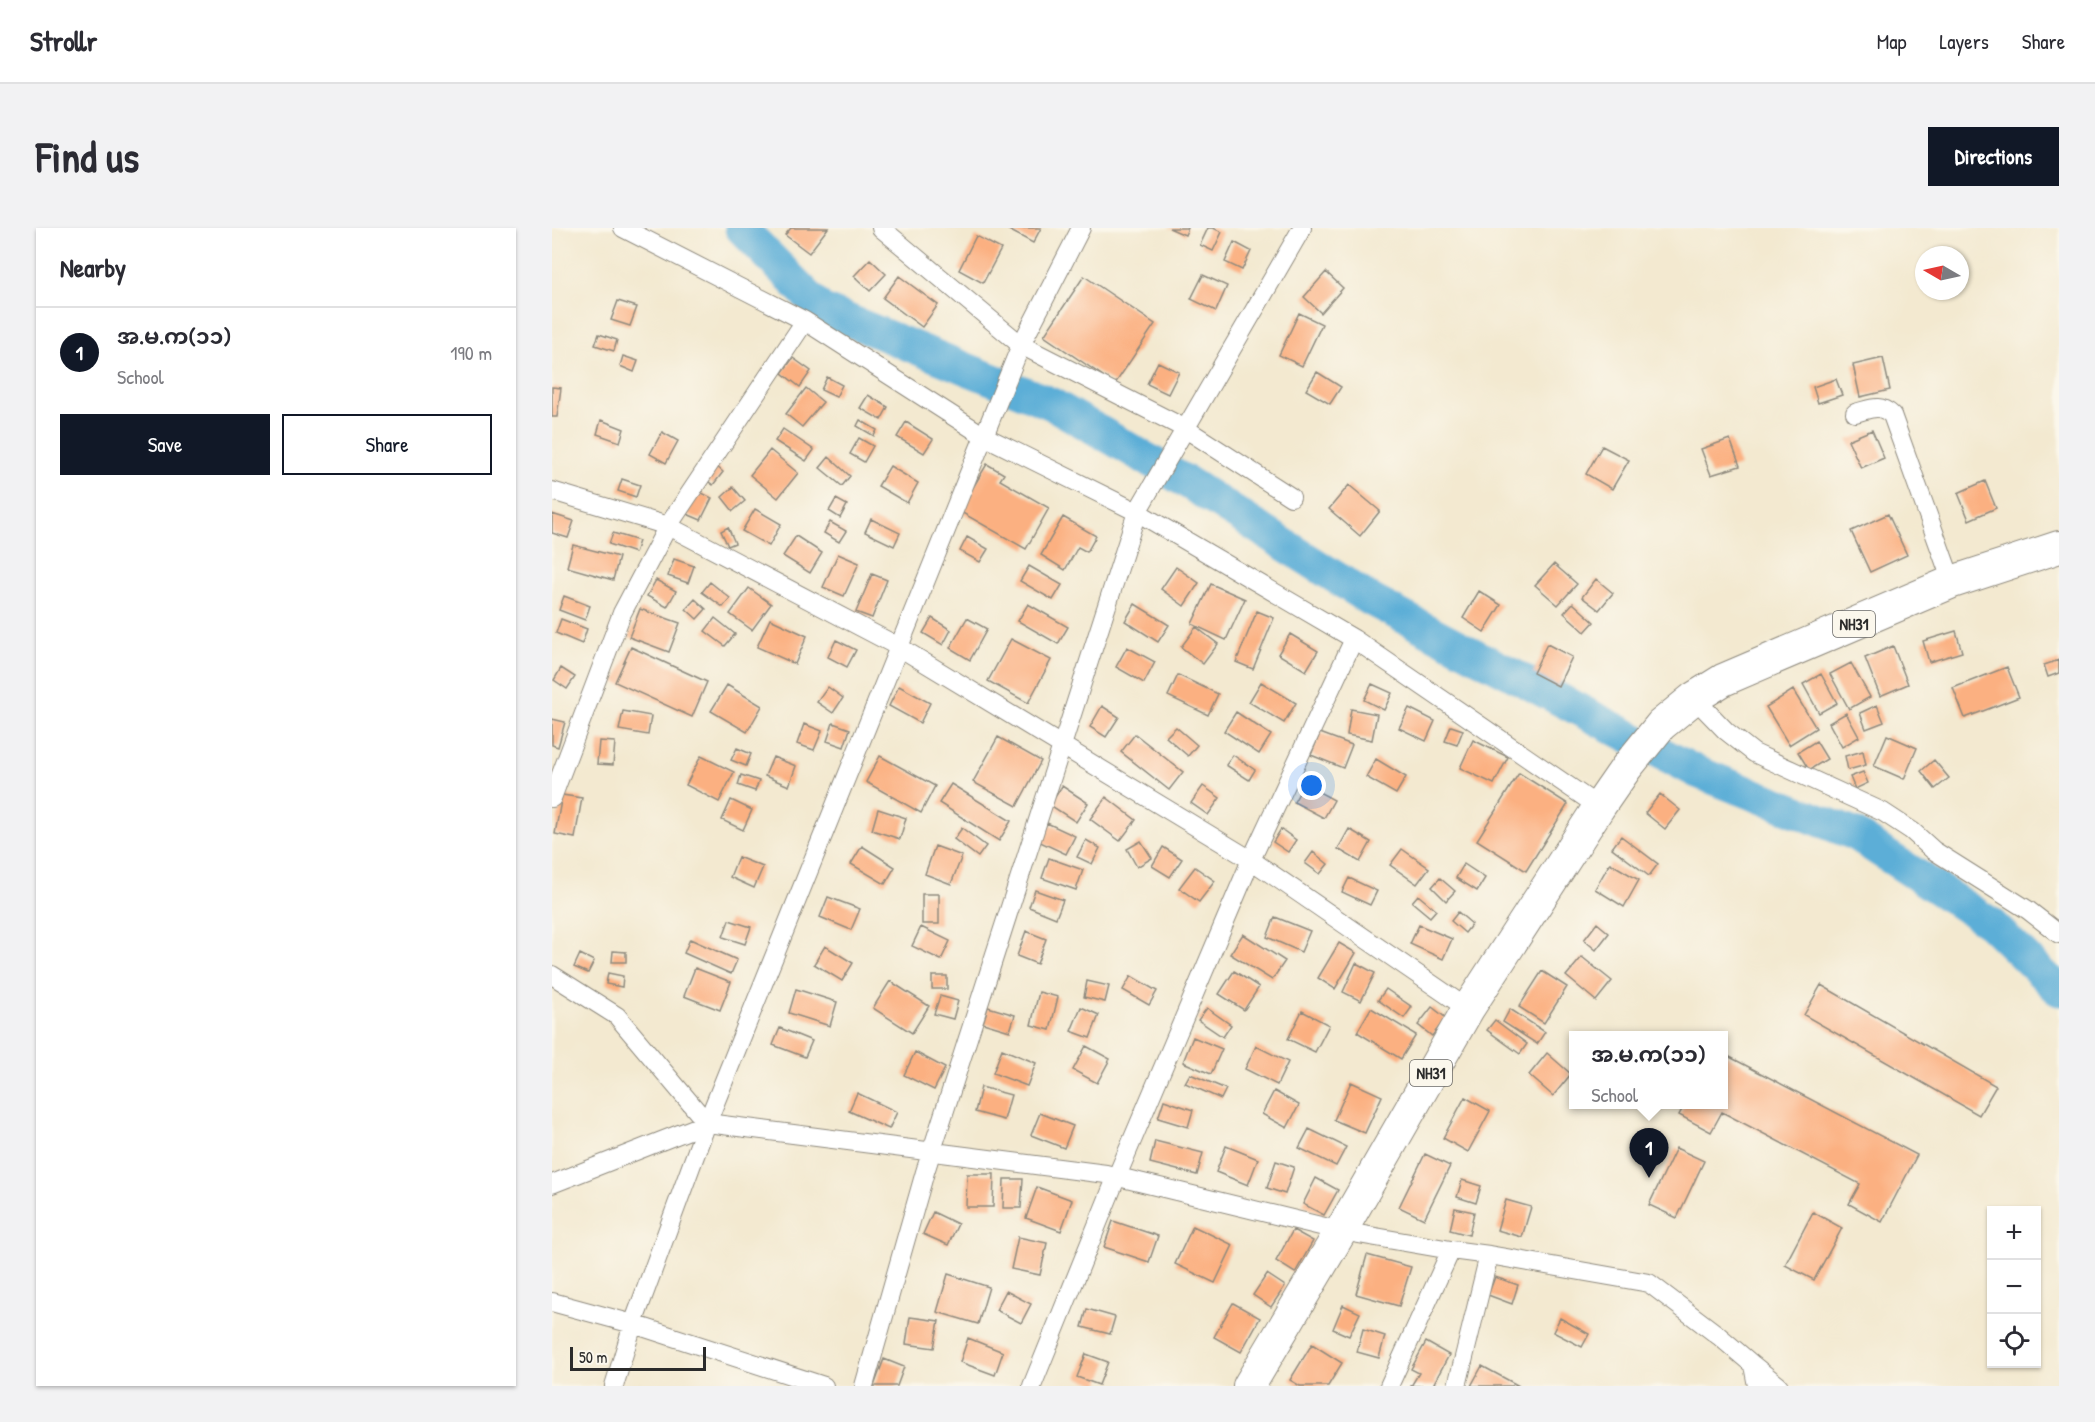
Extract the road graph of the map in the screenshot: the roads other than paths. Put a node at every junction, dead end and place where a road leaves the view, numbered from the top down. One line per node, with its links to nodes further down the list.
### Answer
1 (623, 228): 5 (street)
2 (881, 228): 6 (street)
3 (1081, 228): 6 (street)
4 (1302, 228): 8 (street)
5 (805, 321): 9 (street); 13 (street)
6 (1021, 345): 8 (street); 9 (street)
7 (1855, 413): 15 (street)
8 (1186, 429): 11 (street); 12 (street)
9 (984, 435): 12 (street); 17 (street)
10 (553, 493): 13 (street)
11 (1291, 496)
12 (1137, 512): 16 (street); 19 (street)
13 (668, 526): 17 (street); 20 (street)
14 (2059, 547): 15 (highway, NH31)
15 (1953, 582): 18 (highway, NH31)
16 (1354, 639): 21 (street); 22 (street)
17 (899, 647): 19 (street); 26 (street)
18 (1694, 698): 21 (highway, NH31); 23 (street)
19 (1062, 745): 22 (street); 27 (street)
20 (552, 798)
21 (1599, 807): 25 (highway, NH31)
22 (1251, 860): 25 (street); 28 (street)
23 (2059, 934)
24 (552, 975): 26 (street)
25 (1468, 1009): 30 (highway, NH31)
26 (707, 1123): 27 (street); 29 (street); 34 (street)
27 (932, 1153): 28 (street); 38 (street)
28 (1117, 1176): 30 (street); 39 (street)
29 (552, 1184)
30 (1341, 1231): 31 (street); 40 (highway, NH31)
31 (1451, 1250): 32 (street); 41 (street)
32 (1489, 1254): 35 (street); 42 (street)
33 (552, 1302): 34 (street)
34 (633, 1324): 36 (street); 37 (street)
35 (1753, 1365): 43 (street); 44 (street)
36 (614, 1386)
37 (824, 1386)
38 (864, 1386)
39 (1032, 1386)
40 (1249, 1386)
41 (1389, 1386)
42 (1456, 1386)
43 (1757, 1386)
44 (1779, 1386)

